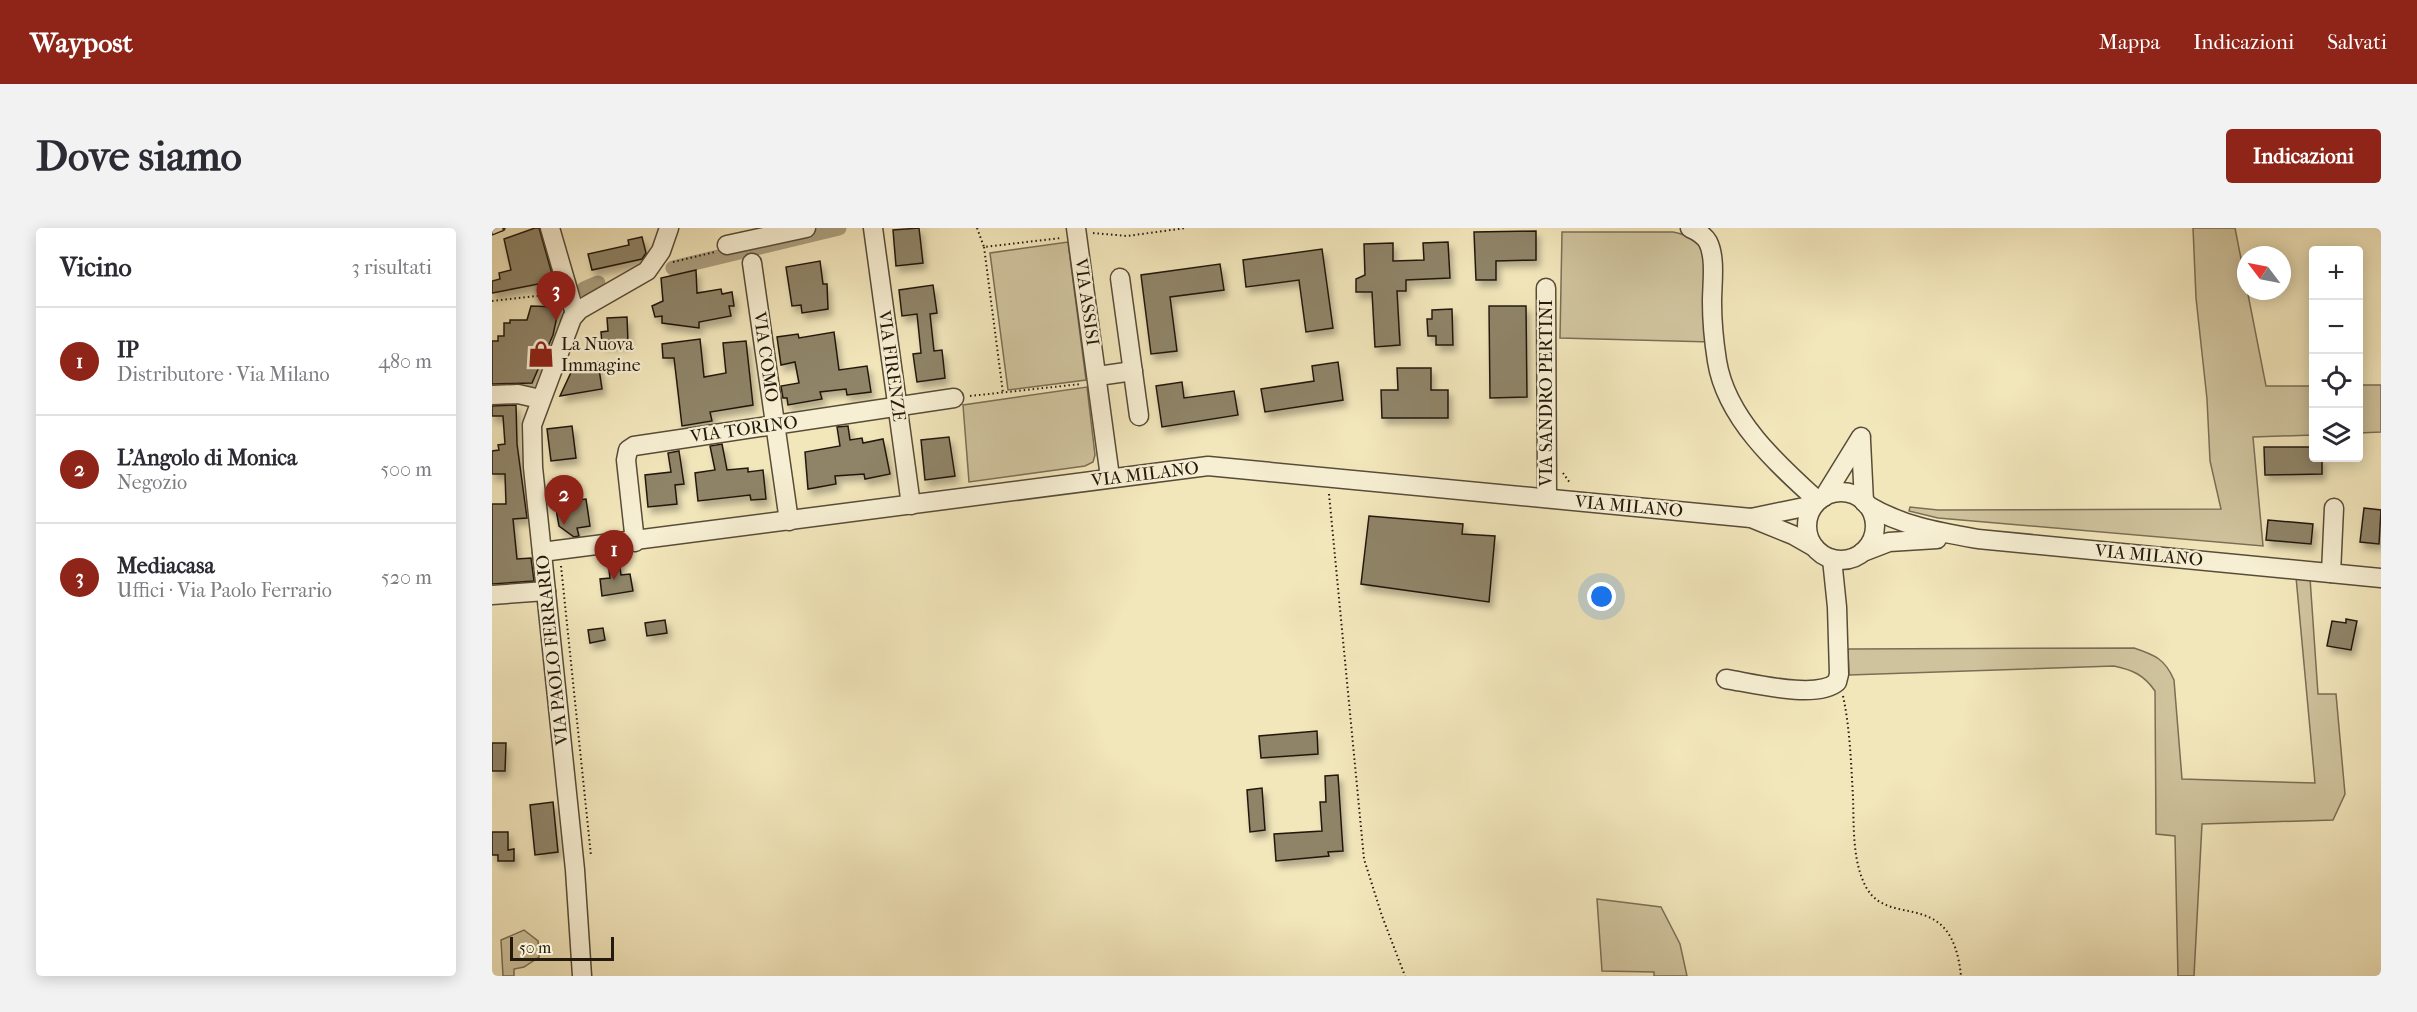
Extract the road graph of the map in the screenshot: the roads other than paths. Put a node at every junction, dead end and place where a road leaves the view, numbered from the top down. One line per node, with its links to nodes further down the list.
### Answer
1 (550, 228): 11 (street)
2 (669, 228): 11 (street)
3 (806, 228): 7 (street)
4 (873, 228): 17 (street, VIA FIRENZE)
5 (1076, 228): 13 (street, VIA ASSISI)
6 (1690, 228): 22 (street)
7 (727, 245)
8 (752, 263): 19 (street, VIA COMO)
9 (1120, 278): 12 (street, VIA ASSISI)
10 (1546, 288): 21 (street, VIA SANDRO PERTINI)
11 (575, 314): 16 (street, VIA PAOLO FERRARIO)
12 (1133, 371): 13 (street); 18 (street, VIA ASSISI)
13 (1098, 379): 20 (street, VIA ASSISI)
14 (492, 395): 16 (street)
15 (954, 398): 17 (street, VIA TORINO)
16 (540, 399): 31 (street, VIA PAOLO FERRARIO)
17 (897, 407): 19 (street, VIA TORINO); 24 (street, VIA FIRENZE)
18 (1139, 416)
19 (775, 425): 27 (street, VIA COMO); 29 (street, VIA TORINO)
20 (1110, 477): 21 (street, VIA MILANO); 24 (street, VIA MILANO)
21 (1547, 498): 26 (street, VIA MILANO)
22 (1819, 501): 23 (street); 23 (street); 26 (street, VIA MILANO); 30 (street)
23 (1866, 503): 28 (street, VIA MILANO); 32 (street)
24 (911, 505): 27 (street, VIA MILANO)
25 (2334, 508): 34 (street)
26 (1751, 518): 30 (street, VIA MILANO)
27 (789, 521): 29 (street, VIA MILANO)
28 (1978, 539): 32 (street, VIA MILANO); 34 (street, VIA MILANO)
29 (635, 542): 31 (street, VIA MILANO)
30 (1814, 547): 33 (street)
31 (542, 552): 36 (street, VIA PAOLO FERRARIO)
32 (1863, 552): 33 (street)
33 (1832, 559): 38 (street)
34 (2325, 572): 35 (street, VIA MILANO)
35 (2381, 578)
36 (546, 591): 37 (street); 39 (street, VIA PAOLO FERRARIO)
37 (492, 595)
38 (1726, 679)
39 (582, 976)

